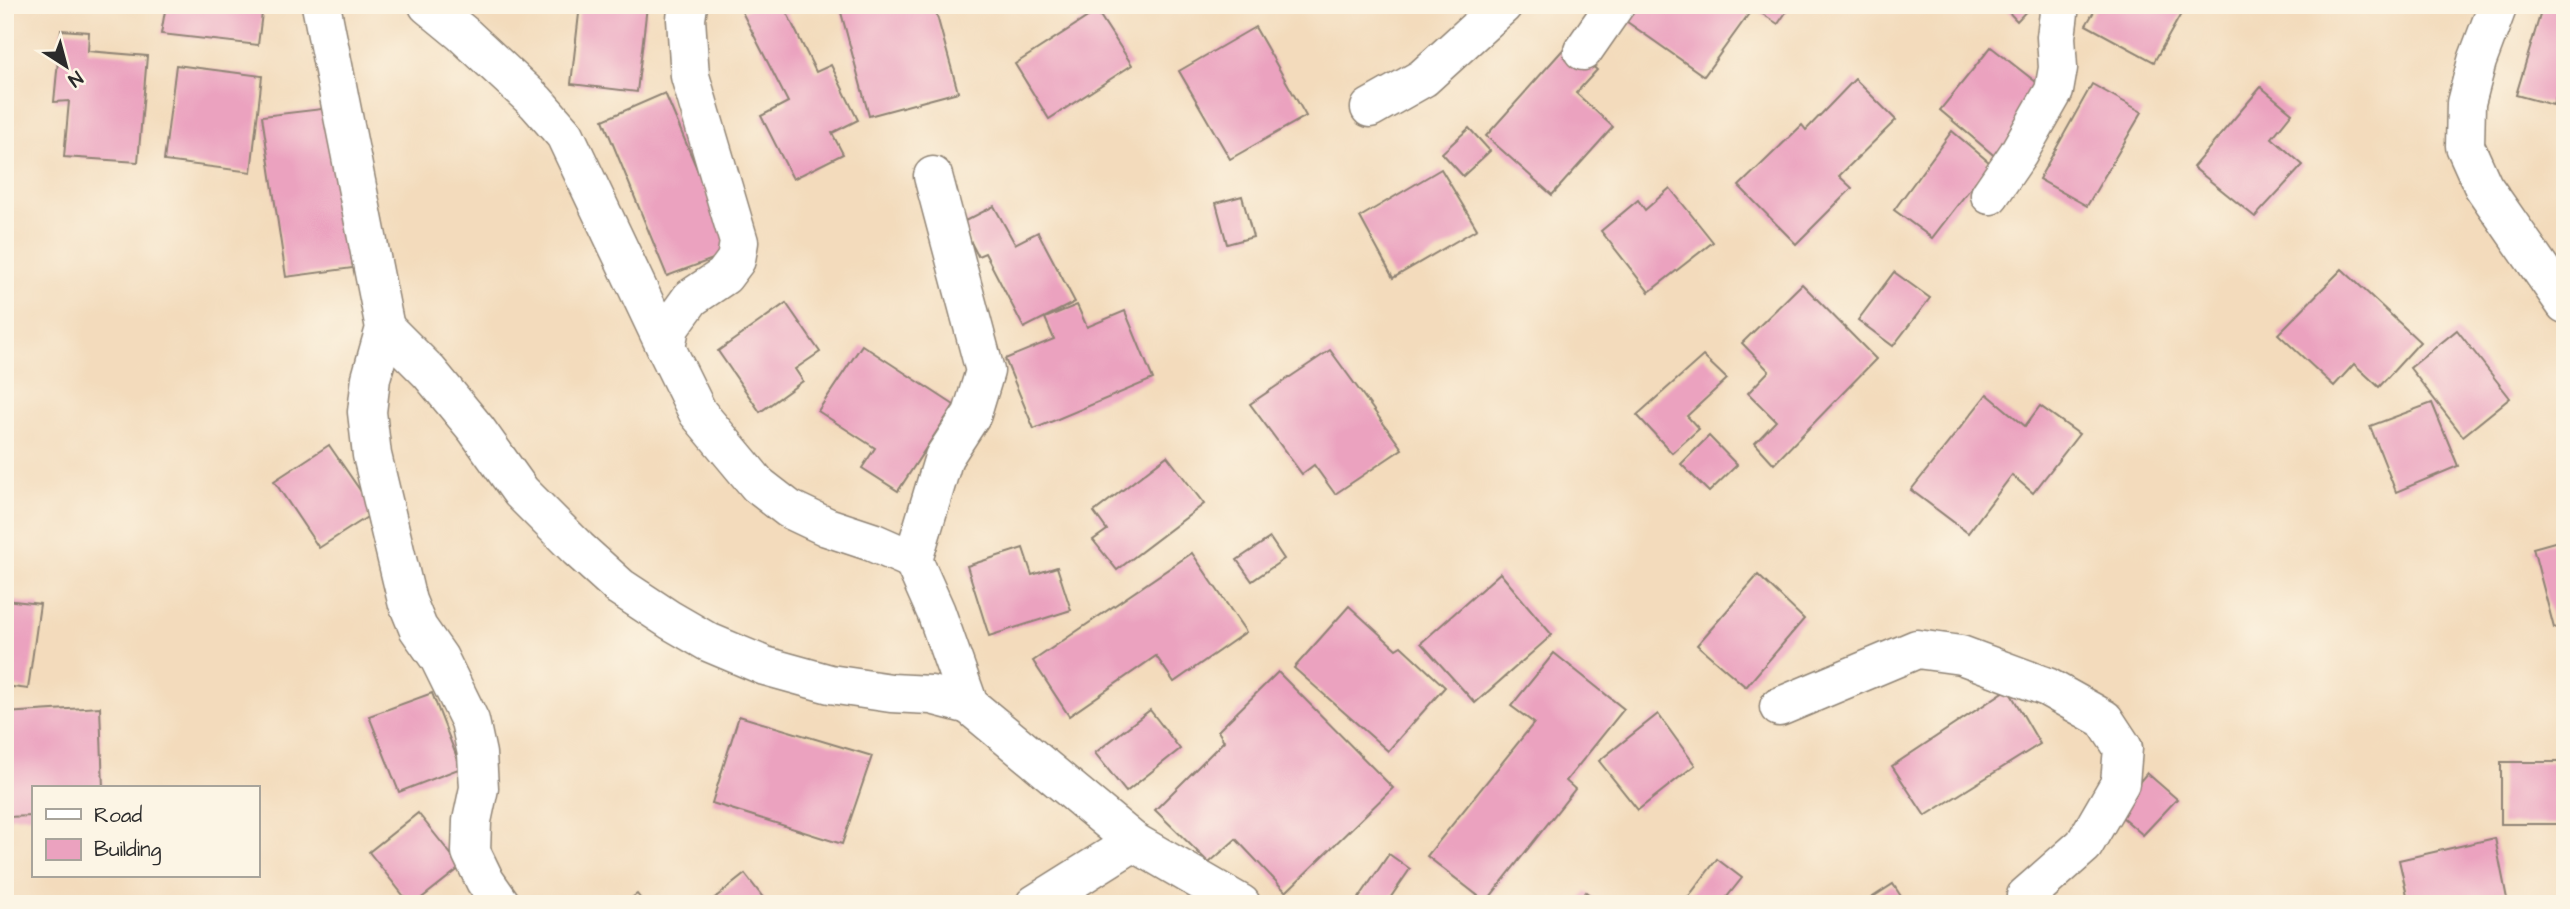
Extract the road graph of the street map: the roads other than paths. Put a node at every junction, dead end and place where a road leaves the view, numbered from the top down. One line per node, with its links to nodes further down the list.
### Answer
1 (321, 5): 13 (street)
2 (428, 5): 14 (street)
3 (688, 5): 14 (street)
4 (1503, 5): 9 (street)
5 (1615, 5): 8 (street)
6 (2060, 5): 11 (street)
7 (2498, 5): 12 (street)
8 (1583, 51)
9 (1370, 108)
10 (933, 176): 15 (street)
11 (1990, 195)
12 (2565, 304)
13 (385, 328): 16 (street); 20 (street)
14 (666, 348): 15 (street)
15 (913, 561): 16 (street)
16 (969, 705): 18 (street)
17 (1779, 707): 19 (street)
18 (1134, 842): 21 (street); 22 (street)
19 (2023, 901)
20 (502, 904)
21 (1035, 904)
22 (1241, 904)

